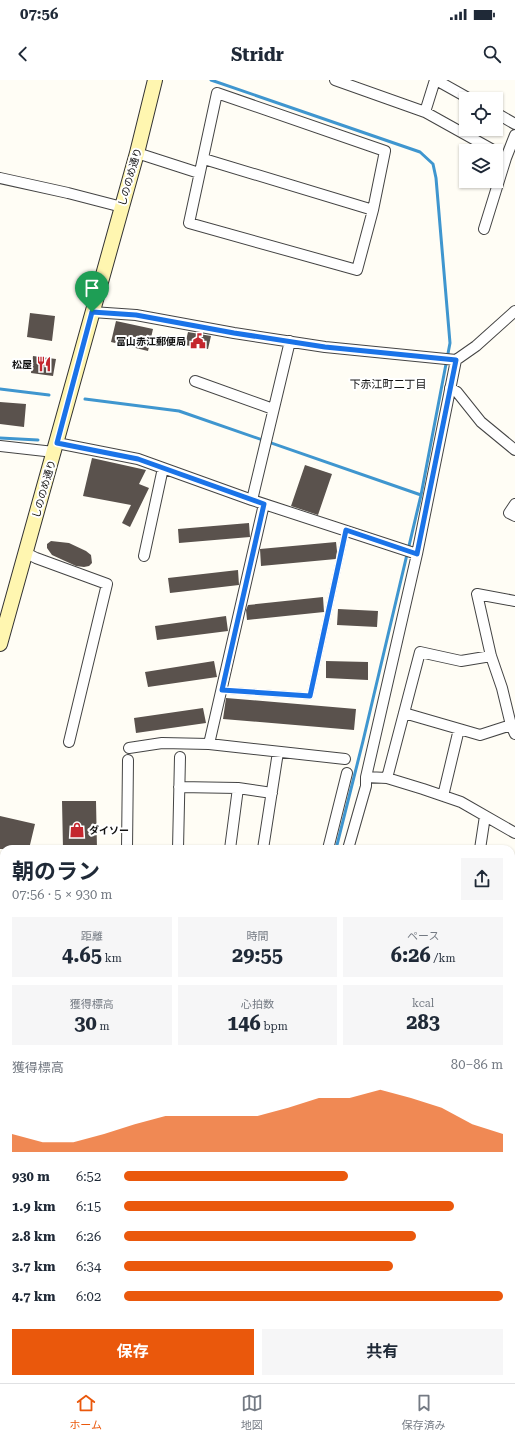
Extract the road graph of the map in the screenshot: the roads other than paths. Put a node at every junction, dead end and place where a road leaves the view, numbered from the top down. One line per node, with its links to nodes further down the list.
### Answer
1 (155, 80): 10 (main road, しののめ通り)
2 (336, 80): 5 (street)
3 (435, 80): 4 (street); 5 (street)
4 (459, 93)
5 (425, 112): 9 (street)
6 (503, 117): 7 (street)
7 (515, 124)
8 (515, 135): 12 (street)
9 (482, 144)
10 (137, 153): 14 (street); 16 (main road, しののめ通り)
11 (503, 156): 12 (street)
12 (506, 158): 18 (street)
13 (204, 159): 14 (street); 17 (street); 17 (street)
14 (199, 173): 17 (street)
15 (0, 178): 16 (street)
16 (122, 207): 20 (main road, しののめ通り)
17 (373, 210)
18 (484, 229)
19 (515, 311): 22 (street)
20 (92, 312): 21 (street); 27 (main road, しののめ通り)
21 (290, 341): 22 (street); 25 (street)
22 (449, 359): 24 (street)
23 (195, 381): 25 (street)
24 (450, 388): 28 (street); 36 (street)
25 (273, 409): 30 (street)
26 (0, 446): 27 (street)
27 (55, 448): 29 (street); 35 (main road, しののめ通り)
28 (515, 450)
29 (163, 468): 30 (street); 37 (street)
30 (252, 500): 31 (street)
31 (264, 504): 34 (street); 41 (street)
32 (515, 504): 33 (street)
33 (515, 516)
34 (346, 530): 36 (street); 41 (lane)
35 (26, 553): 39 (main road, しののめ通り); 45 (street)
36 (415, 553): 53 (street)
37 (144, 556)
38 (515, 601): 40 (street)
39 (0, 644)
40 (491, 656): 42 (street); 44 (street)
41 (222, 690): 46 (street)
42 (404, 713): 43 (street); 54 (street)
43 (459, 729): 44 (street); 58 (street)
44 (513, 729)
45 (69, 742)
46 (209, 744): 47 (street); 48 (street)
47 (129, 748)
48 (278, 752): 50 (street); 57 (street)
49 (180, 757): 55 (street)
50 (345, 758)
51 (128, 760): 61 (street)
52 (347, 773): 65 (street)
53 (366, 777): 54 (street); 66 (street)
54 (386, 778): 58 (street)
55 (179, 787): 56 (street); 62 (street)
56 (238, 788): 57 (street); 63 (street)
57 (272, 793): 64 (street)
58 (443, 796): 59 (street)
59 (485, 816): 60 (street); 67 (street)
60 (515, 833)
61 (127, 845)
62 (178, 845)
63 (231, 845)
64 (264, 845)
65 (329, 845)
66 (349, 845)
67 (481, 845)

